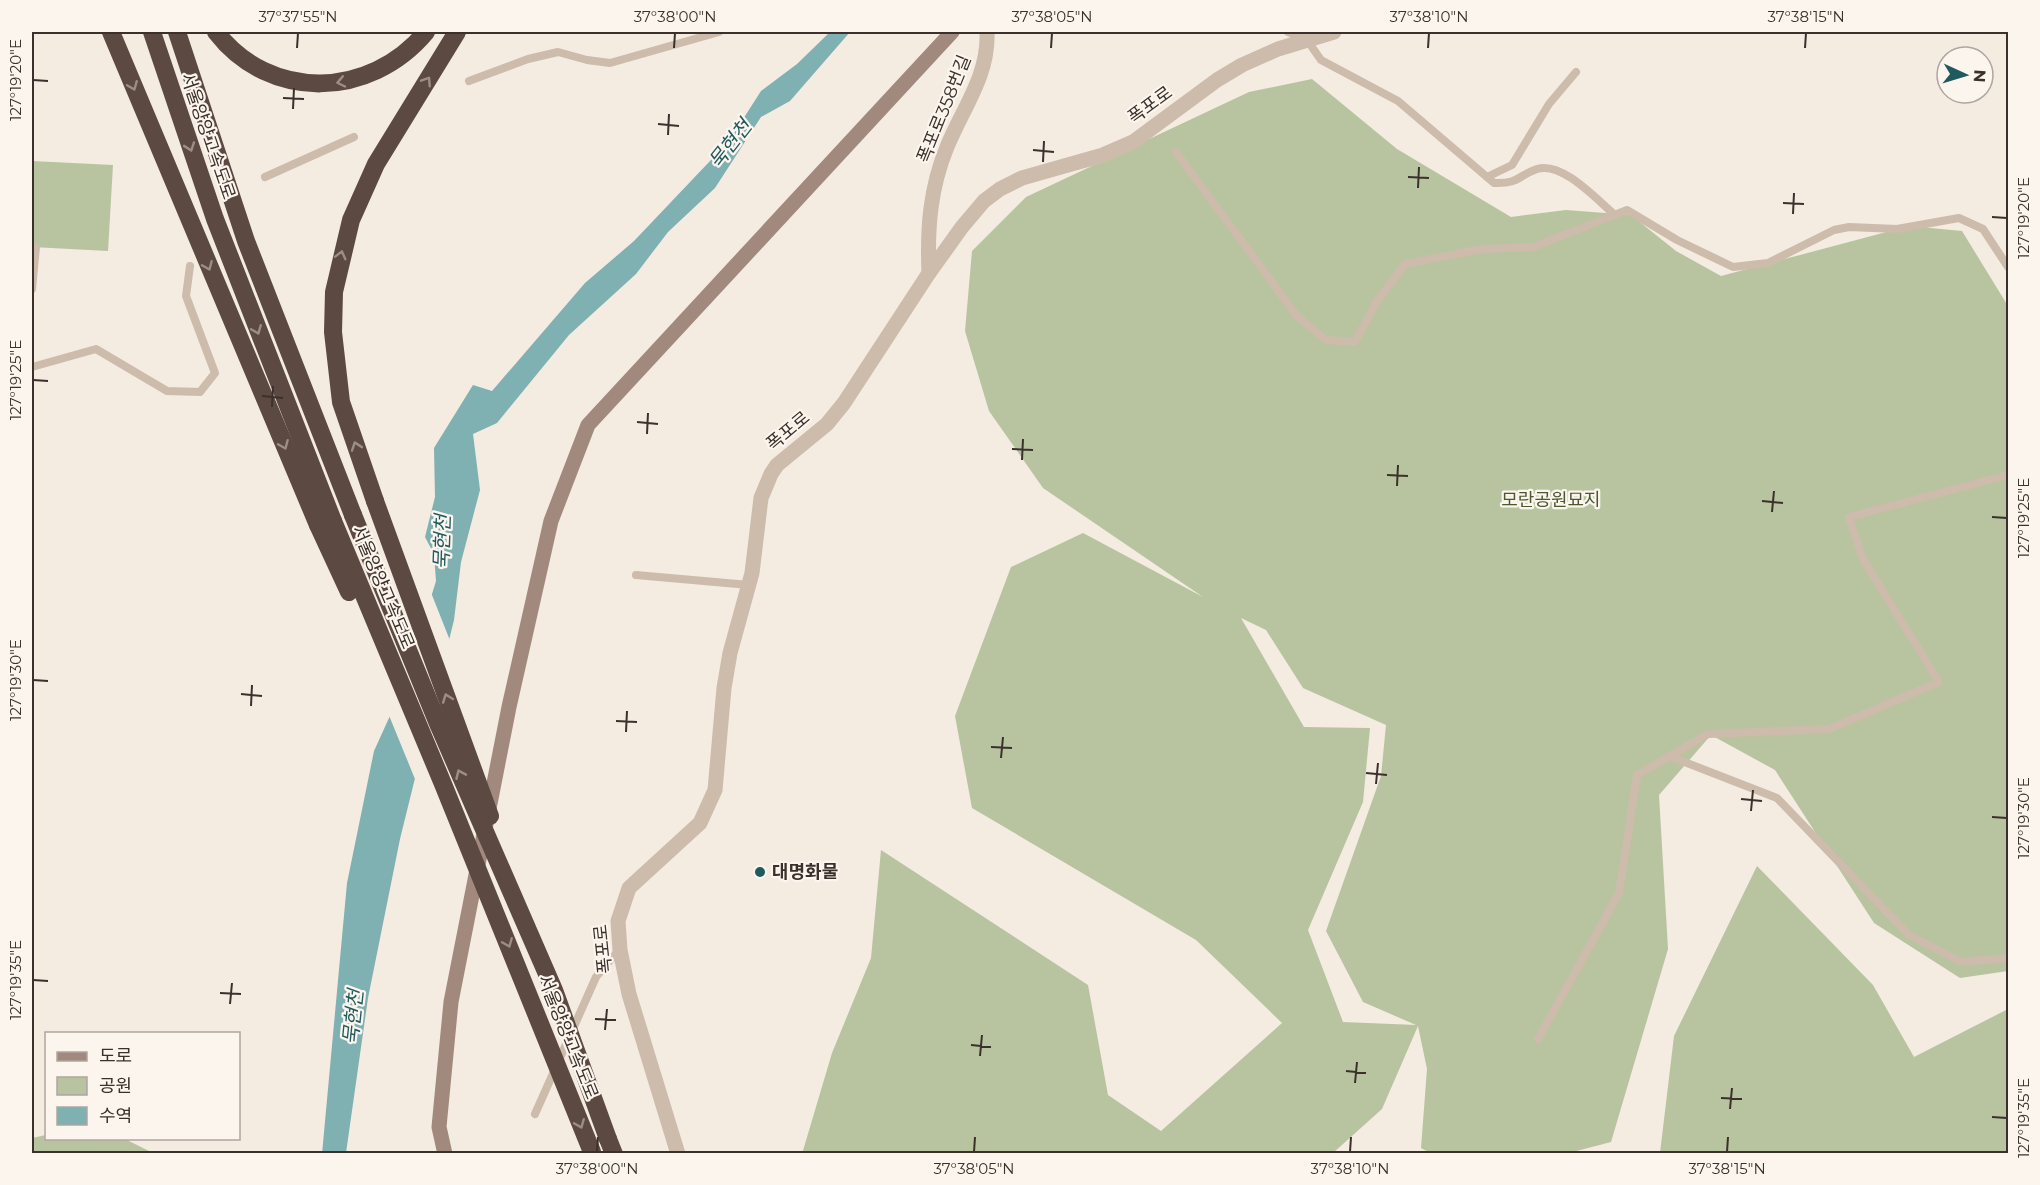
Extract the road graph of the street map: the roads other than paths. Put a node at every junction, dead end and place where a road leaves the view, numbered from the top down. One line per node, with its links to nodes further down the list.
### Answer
1 (111, 32): 27 (highway, one-way to 27)
2 (152, 32): 27 (highway, 서울양양고속도로, one-way to 27)
3 (177, 32): 33 (highway, 서울양양고속도로, one-way to 3, bridge)
4 (216, 32): 5 (highway, one-way to 4)
5 (426, 32)
6 (457, 32): 33 (highway, one-way to 6, bridge)
7 (719, 32): 14 (lane)
8 (952, 32): 38 (main road)
9 (987, 32): 23 (street, 폭포로358번길)
10 (1288, 32): 12 (lane)
11 (1334, 32): 12 (street, 폭포로)
12 (1307, 40): 18 (lane); 23 (street, 폭포로)
13 (1576, 72): 18 (lane)
14 (469, 81)
15 (354, 137): 17 (lane)
16 (1176, 152): 19 (lane)
17 (265, 177)
18 (1487, 177): 19 (lane)
19 (1615, 215): 22 (lane)
20 (36, 247): 24 (lane)
21 (190, 266): 25 (lane)
22 (2008, 267)
23 (929, 273): 29 (street, 폭포로)
24 (32, 289)
25 (32, 367)
26 (2008, 475): 30 (lane)
27 (326, 523): 37 (highway, 서울양양고속도로, one-way to 37, bridge)
28 (636, 575): 29 (lane)
29 (749, 585): 31 (street, 폭포로)
30 (1669, 756): 32 (lane); 34 (lane)
31 (620, 950): 35 (lane); 39 (street, 폭포로)
32 (2008, 958)
33 (554, 990): 36 (highway, 서울양양고속도로, bridge)
34 (1539, 1039)
35 (535, 1114)
36 (611, 1146)
37 (592, 1153)
38 (445, 1154)
39 (678, 1154)

